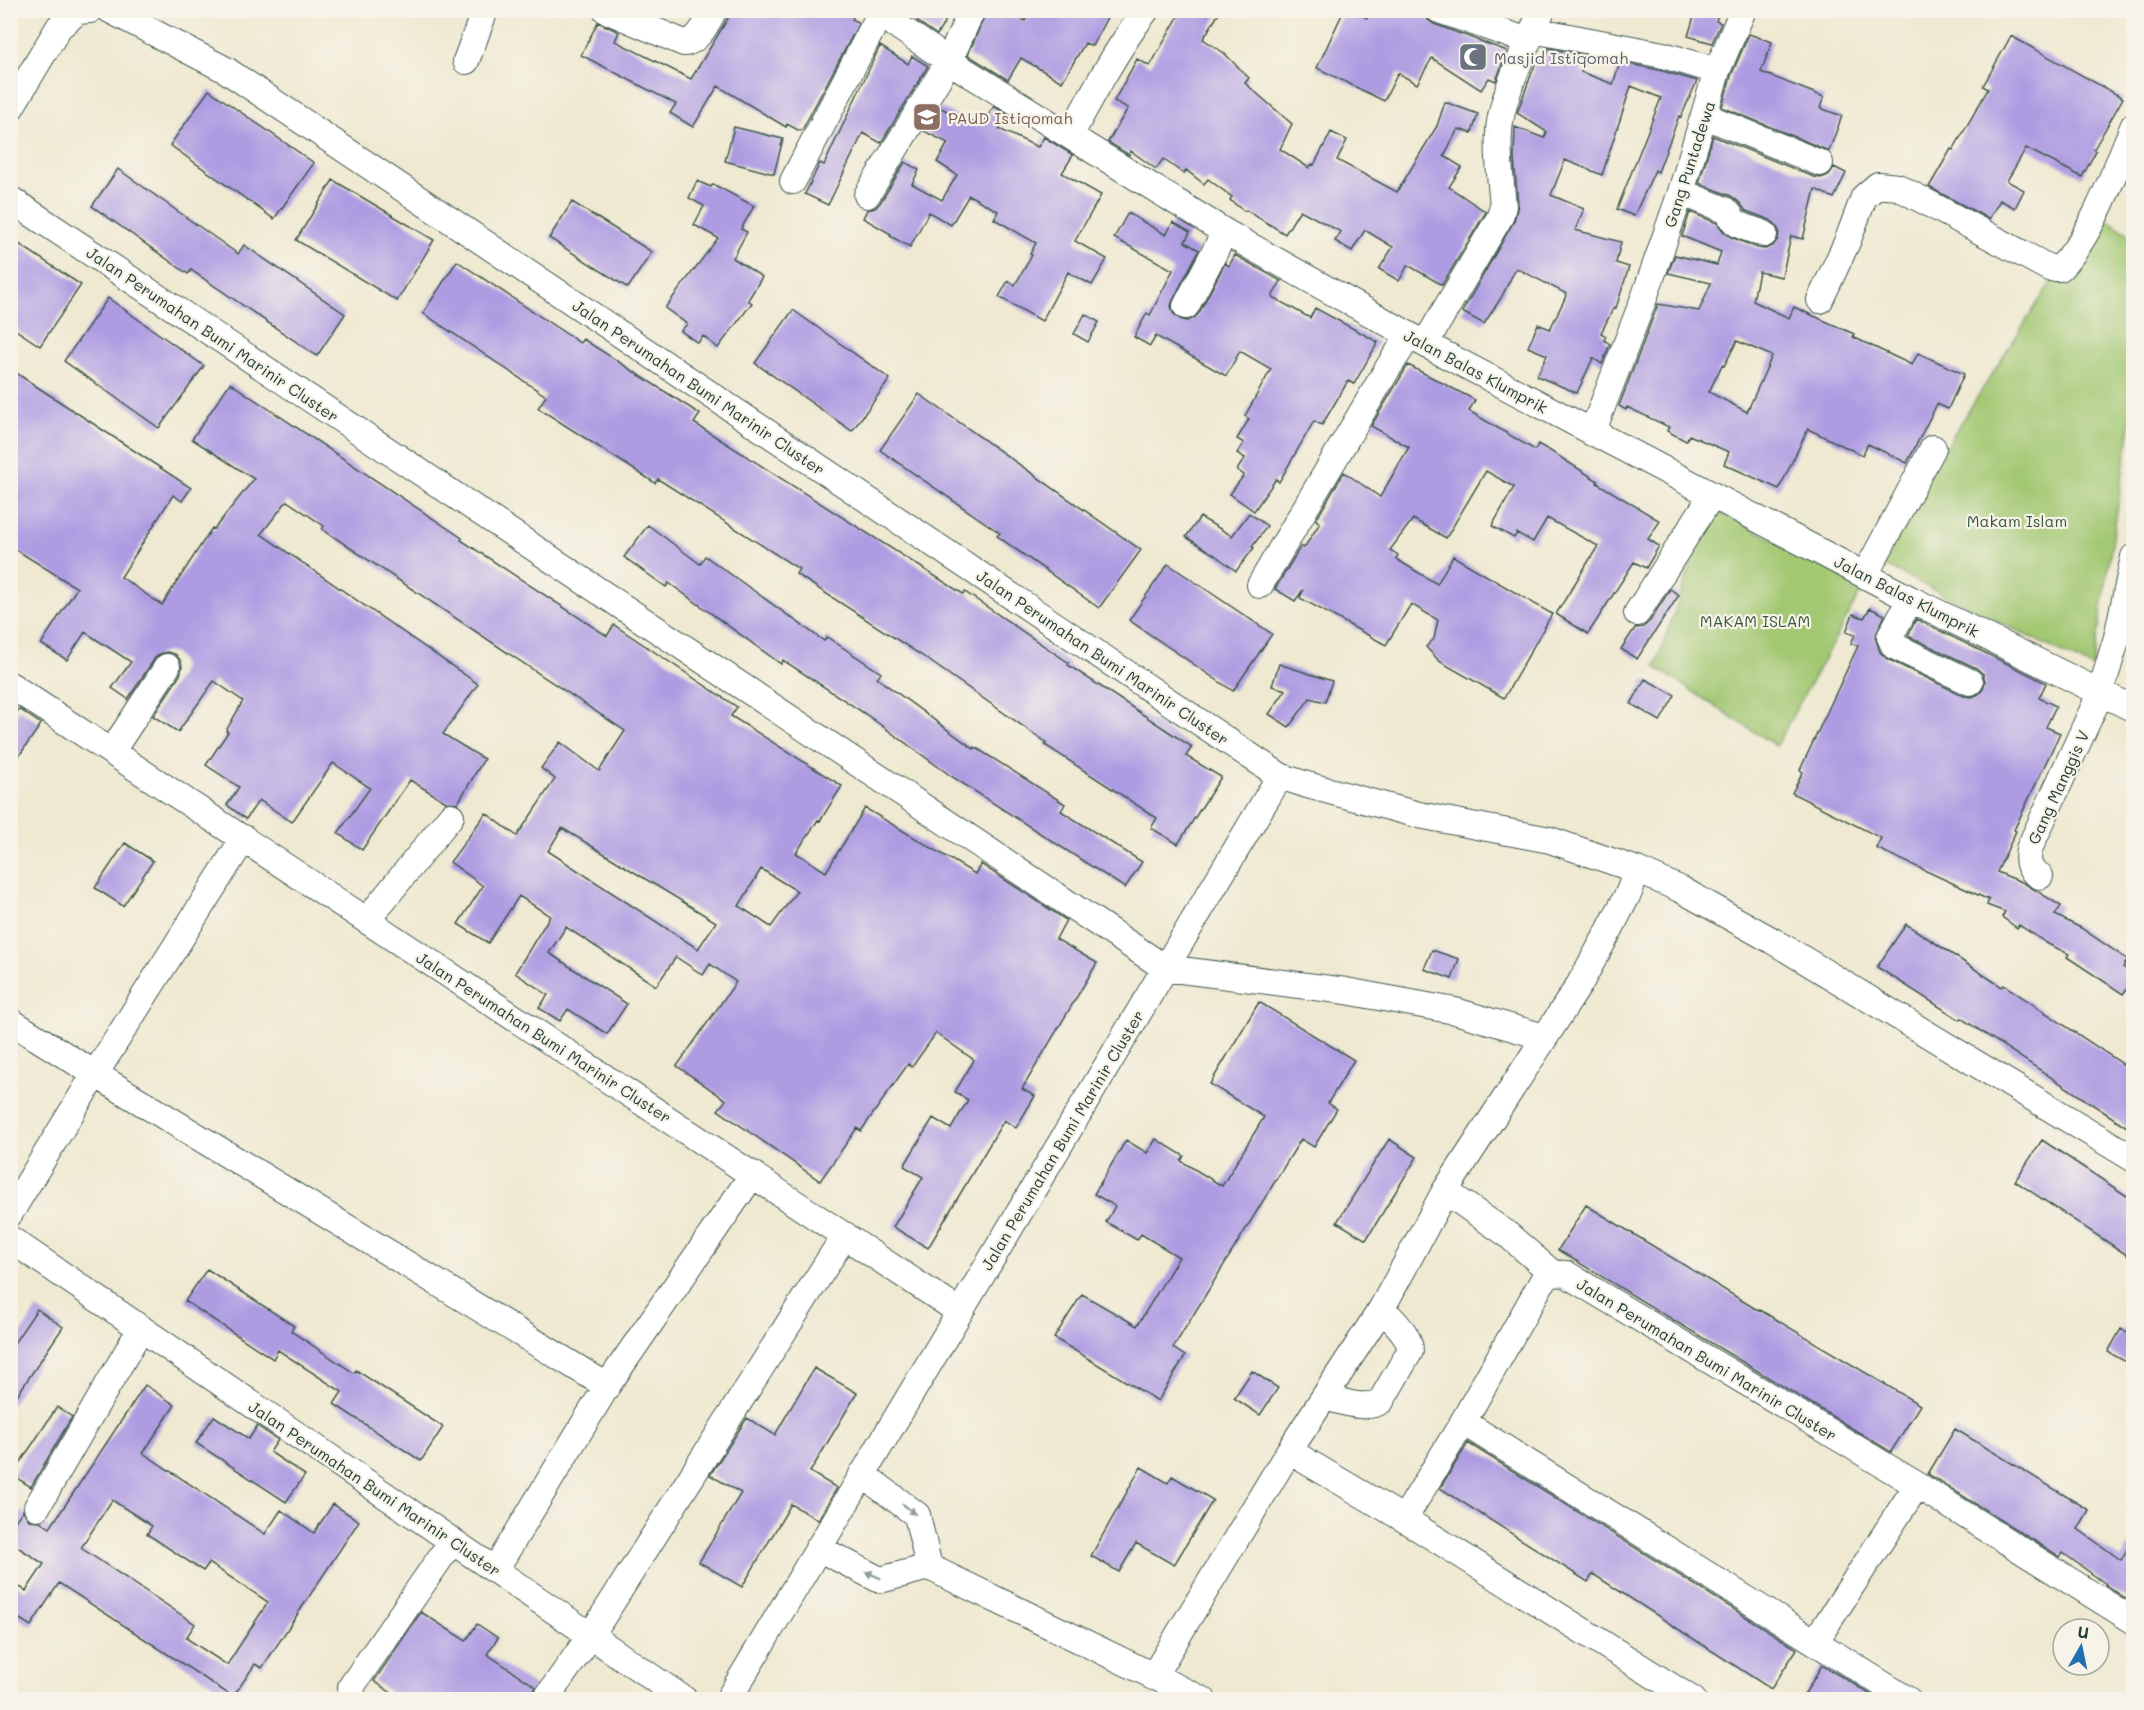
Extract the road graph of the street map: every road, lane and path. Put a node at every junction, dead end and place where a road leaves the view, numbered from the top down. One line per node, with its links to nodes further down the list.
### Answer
1 (90, 10): 16 (street)
2 (110, 10): 45 (street, Jalan Perumahan Bumi Marinir Cluster)
3 (485, 10): 14 (street)
4 (606, 10): 11 (street)
5 (714, 10): 11 (street)
6 (972, 10): 13 (street)
7 (1146, 10): 19 (street)
8 (1439, 10): 12 (street)
9 (1743, 10): 15 (street, Gang Puntadewa)
10 (878, 12): 13 (street, Jalan Balas Klumprik); 21 (street)
11 (643, 17)
12 (1534, 27): 15 (street); 29 (street)
13 (949, 61): 19 (street, Jalan Balas Klumprik); 23 (street)
14 (466, 62)
15 (1717, 71): 17 (street, Gang Puntadewa)
16 (10, 110)
17 (1705, 116): 20 (street); 22 (street, Gang Puntadewa)
18 (2133, 125): 27 (street)
19 (1070, 136): 25 (street, Jalan Balas Klumprik)
20 (1820, 163)
21 (793, 181)
22 (1681, 192): 26 (street); 30 (street, Gang Puntadewa)
23 (867, 195)
24 (10, 198): 51 (street, Jalan Perumahan Bumi Marinir Cluster)
25 (1225, 232): 28 (street); 29 (street, Jalan Balas Klumprik)
26 (1764, 234)
27 (1820, 300)
28 (1186, 306)
29 (1417, 340): 30 (street, Jalan Balas Klumprik); 35 (street)
30 (1592, 432): 32 (street, Jalan Balas Klumprik)
31 (1933, 448): 34 (street)
32 (1712, 495): 34 (street, Jalan Balas Klumprik); 37 (street)
33 (2133, 557): 38 (street)
34 (1865, 575): 36 (street, Jalan Balas Klumprik)
35 (1260, 585)
36 (1910, 599): 40 (street); 42 (street, Jalan Balas Klumprik)
37 (1637, 614)
38 (2126, 640): 42 (street)
39 (167, 667): 44 (street)
40 (1970, 682)
41 (10, 685): 44 (street, Jalan Perumahan Bumi Marinir Cluster)
42 (2100, 694): 43 (street, Jalan Balas Klumprik); 49 (street, Gang Manggis V)
43 (2133, 709)
44 (112, 752): 47 (street, Jalan Perumahan Bumi Marinir Cluster)
45 (1280, 776): 48 (street, Jalan Perumahan Bumi Marinir Cluster); 51 (street, Jalan Perumahan Bumi Marinir Cluster)
46 (451, 816): 50 (street)
47 (244, 838): 50 (street, Jalan Perumahan Bumi Marinir Cluster); 54 (street)
48 (1637, 870): 53 (street); 55 (street, Jalan Perumahan Bumi Marinir Cluster)
49 (2040, 876)
50 (367, 920): 56 (street, Jalan Perumahan Bumi Marinir Cluster)
51 (1165, 968): 53 (street, Jalan Perumahan Bumi Marinir Cluster); 63 (street, Jalan Perumahan Bumi Marinir Cluster)
52 (10, 1021): 54 (street)
53 (1544, 1038): 57 (street)
54 (95, 1074): 58 (street); 65 (street)
55 (2133, 1160)
56 (753, 1174): 59 (street, Jalan Perumahan Bumi Marinir Cluster); 65 (street)
57 (1445, 1191): 61 (street); 62 (street)
58 (10, 1213)
59 (845, 1235): 63 (street, Jalan Perumahan Bumi Marinir Cluster); 78 (street)
60 (10, 1239): 64 (street, Jalan Perumahan Bumi Marinir Cluster)
61 (1552, 1273): 67 (street); 70 (street, Jalan Perumahan Bumi Marinir Cluster)
62 (1382, 1308): 66 (street); 66 (street)
63 (960, 1312): 69 (street, Jalan Perumahan Bumi Marinir Cluster)
64 (141, 1328): 71 (street); 73 (street, Jalan Perumahan Bumi Marinir Cluster)
65 (608, 1386): 76 (street)
66 (1324, 1397): 68 (street)
67 (1463, 1422): 72 (street); 79 (street)
68 (1288, 1451): 72 (street); 80 (street)
69 (862, 1474): 74 (street, Jalan Perumahan Bumi Marinir Cluster); 75 (street, one-way to 75)
70 (1917, 1485): 77 (street, Jalan Perumahan Bumi Marinir Cluster); 79 (street)
71 (37, 1507)
72 (1404, 1520): 86 (street)
73 (452, 1540): 76 (street, Jalan Perumahan Bumi Marinir Cluster); 81 (street)
74 (818, 1548): 75 (street, one-way to 74); 84 (street, Jalan Perumahan Bumi Marinir Cluster)
75 (929, 1567): 80 (street)
76 (495, 1570): 78 (street, Jalan Perumahan Bumi Marinir Cluster)
77 (2133, 1621)
78 (591, 1635): 82 (street); 83 (street, Jalan Perumahan Bumi Marinir Cluster)
79 (1815, 1642): 87 (street)
80 (1153, 1677): 85 (street)
81 (353, 1700)
82 (545, 1700)
83 (685, 1700)
84 (728, 1700)
85 (1203, 1700)
86 (1693, 1700)
87 (1908, 1700)

